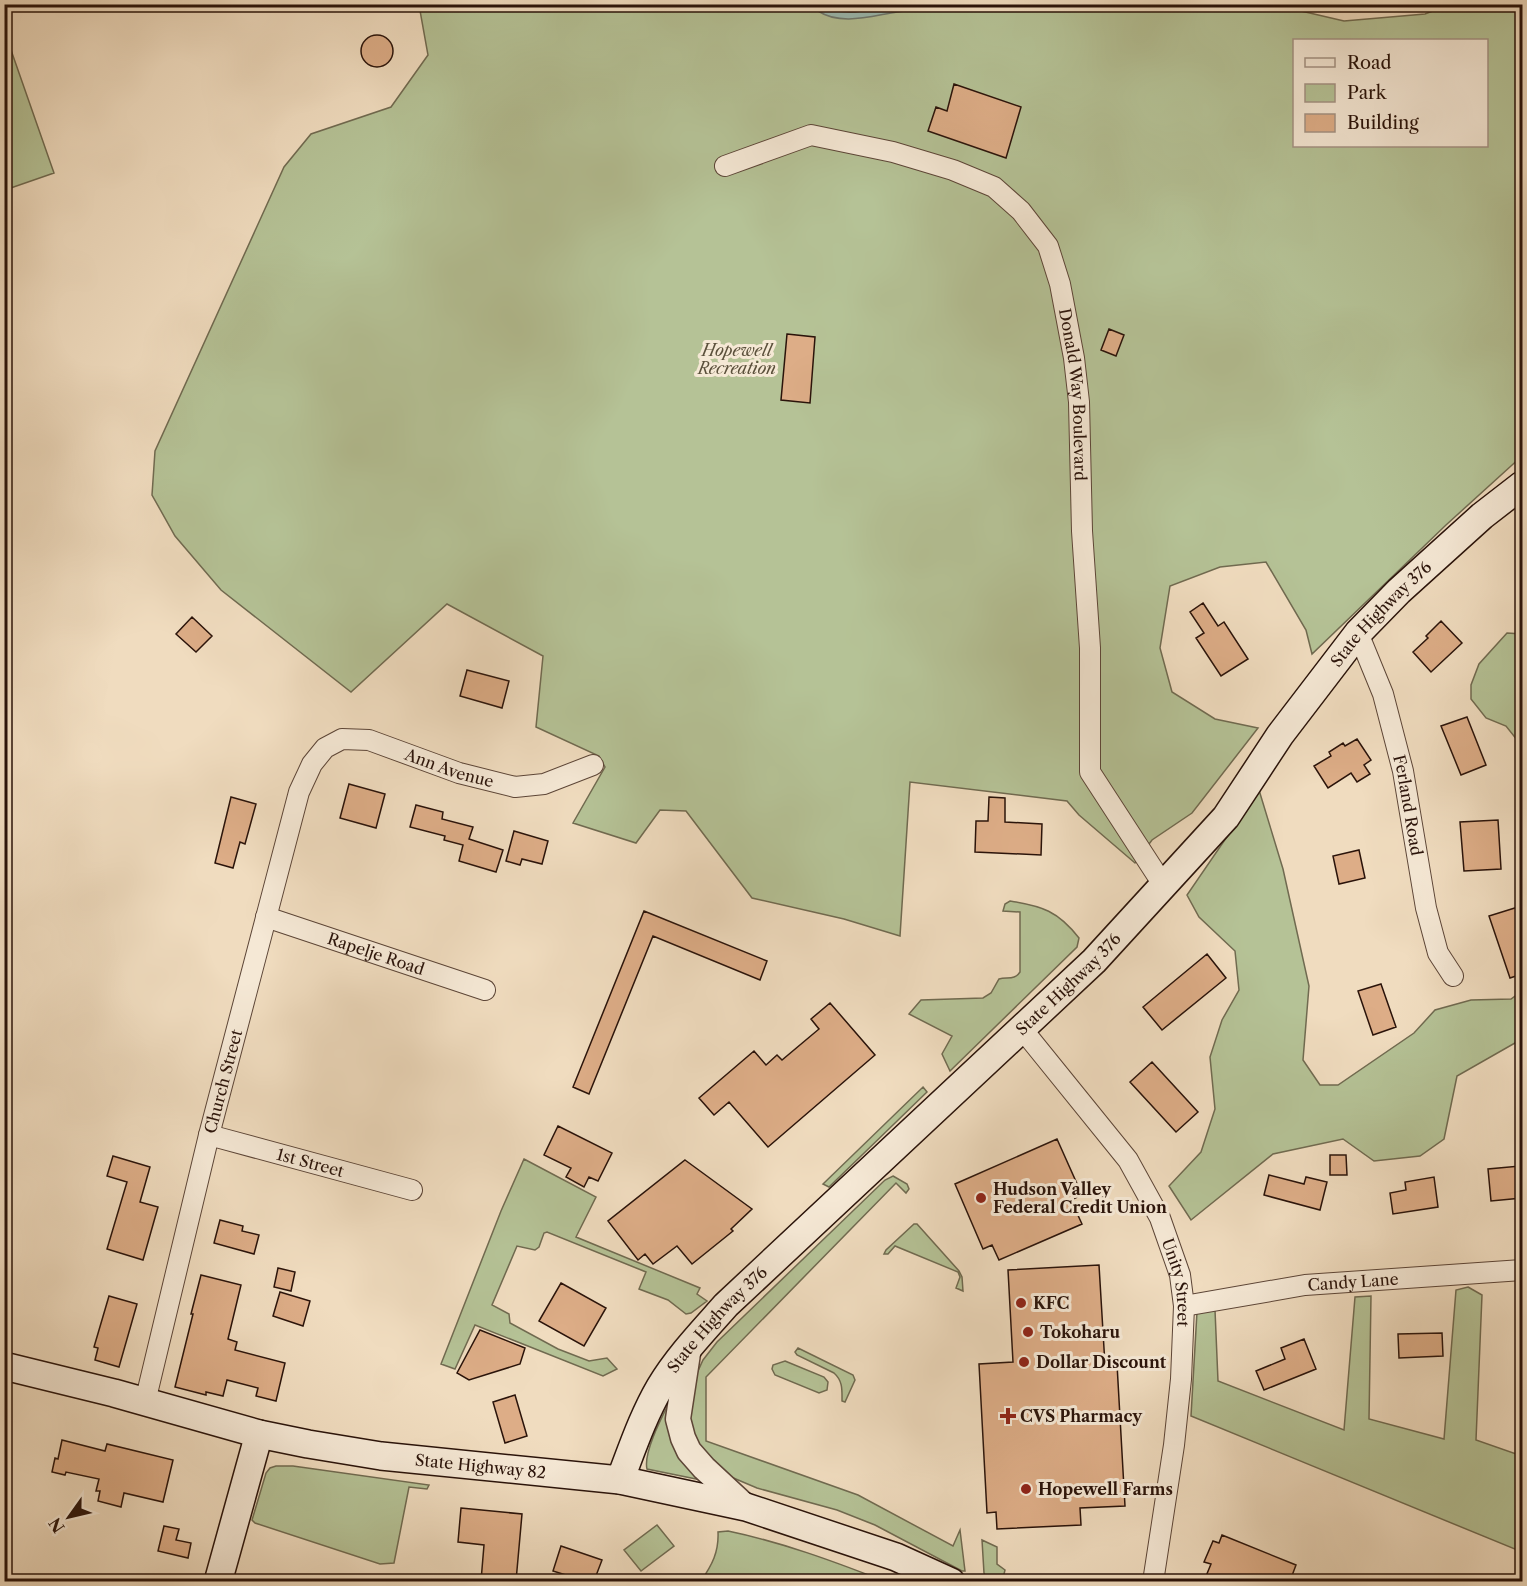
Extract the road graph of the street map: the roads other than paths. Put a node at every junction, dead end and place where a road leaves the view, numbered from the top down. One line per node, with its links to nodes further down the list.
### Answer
1 (725, 166): 6 (street, Donald Way Boulevard)
2 (1522, 485): 3 (main road, State Highway 376)
3 (1358, 633): 6 (main road, State Highway 376); 8 (street, Ferland Road)
4 (312, 764): 5 (street, Ann Avenue); 7 (street, Church Street)
5 (593, 765)
6 (1164, 886): 10 (main road, State Highway 376)
7 (266, 917): 9 (street, Rapelje Road); 11 (street, Church Street)
8 (1453, 976)
9 (485, 990)
10 (1022, 1029): 14 (street, Unity Street); 15 (main road, State Highway 376)
11 (209, 1135): 12 (street, 1st Street); 17 (street, Church Street)
12 (412, 1190)
13 (1522, 1270): 14 (street, Candy Lane)
14 (1184, 1306): 23 (street, Unity Street)
15 (689, 1347): 19 (main road, State Highway 376); 20 (street)
16 (4, 1366): 17 (main road, State Highway 82)
17 (144, 1402): 18 (main road, State Highway 82)
18 (259, 1434): 19 (main road, State Highway 82); 21 (main road)
19 (620, 1480): 20 (main road, State Highway 82)
20 (746, 1507): 22 (main road, State Highway 82)
21 (218, 1581)
22 (951, 1581)
23 (1153, 1581)

